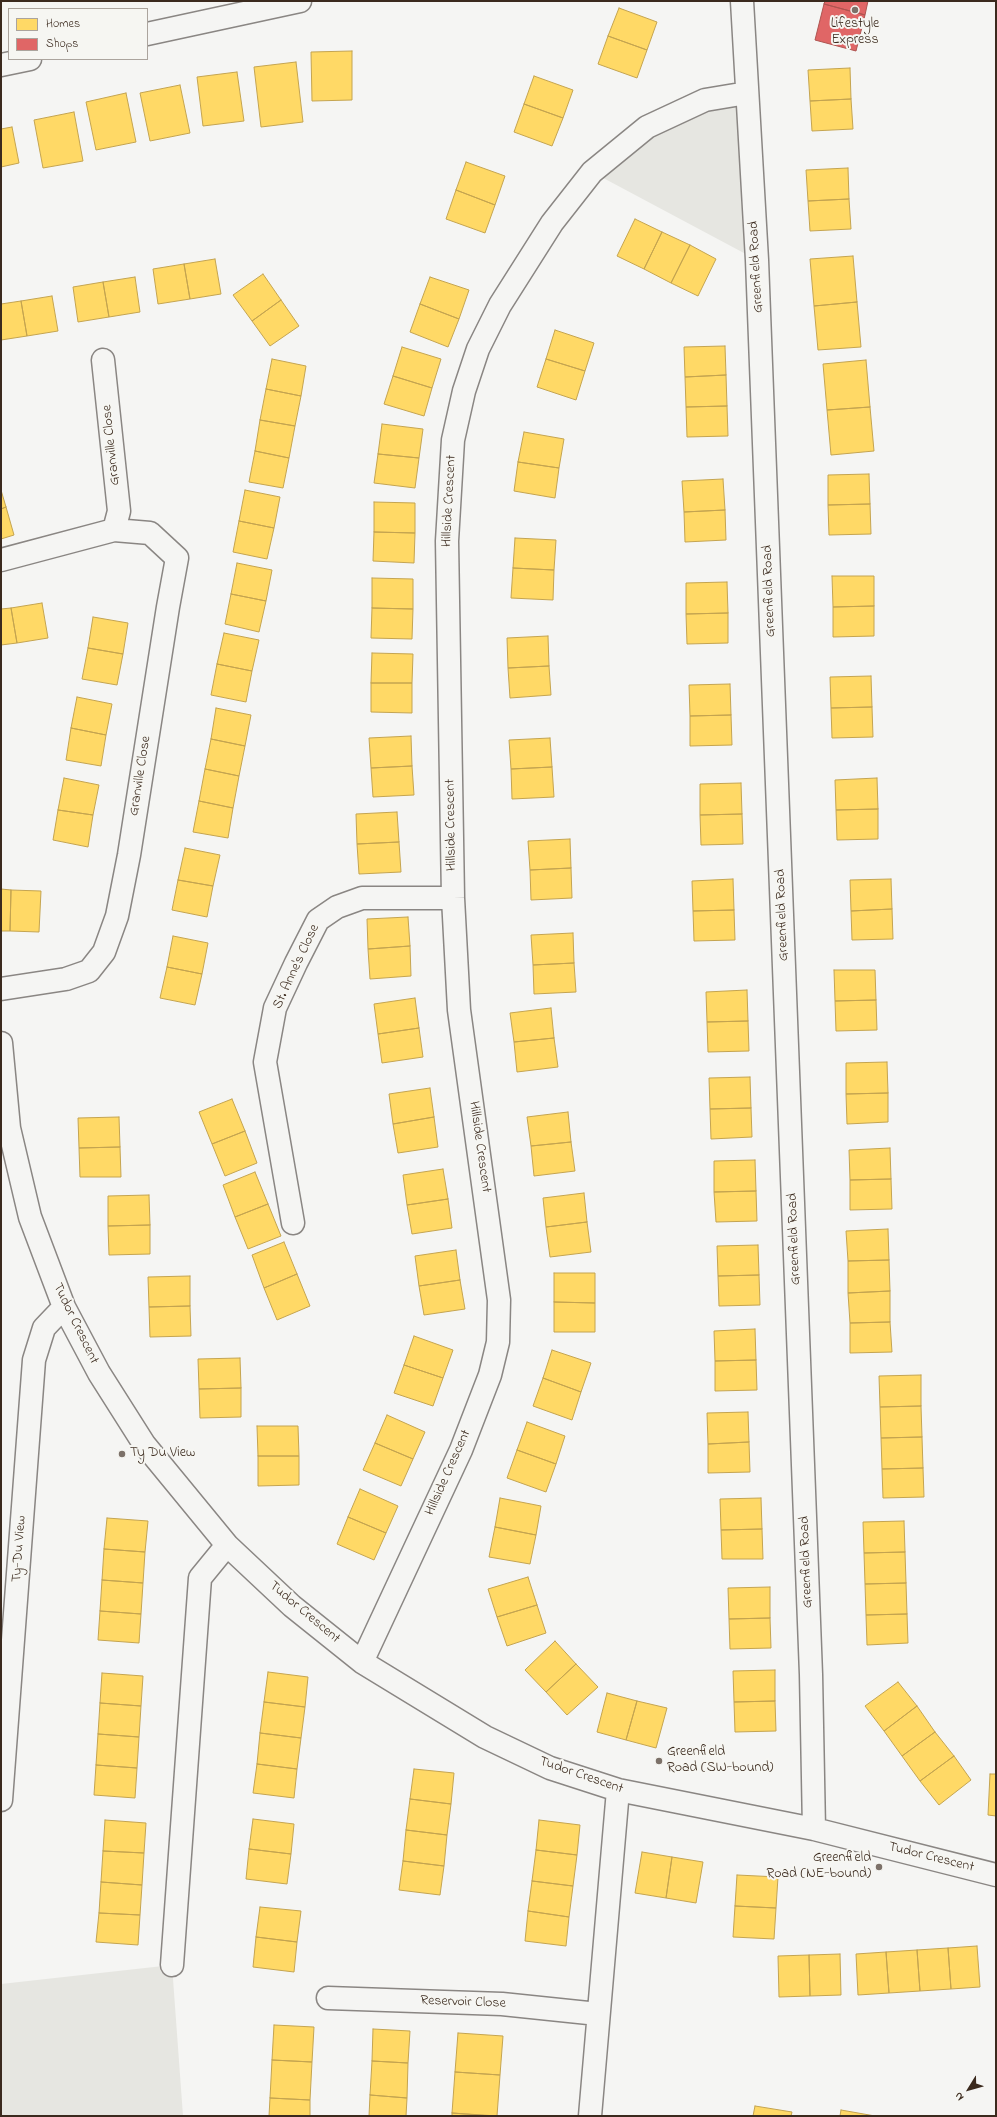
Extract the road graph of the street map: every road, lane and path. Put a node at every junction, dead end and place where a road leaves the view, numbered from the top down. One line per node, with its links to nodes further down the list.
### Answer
1 (300, 1): 3 (street)
2 (742, 1): 6 (street, Greenfield Road)
3 (148, 34)
4 (25, 60): 5 (street)
5 (1, 65)
6 (747, 93): 10 (street, Hillside Crescent); 19 (street, Greenfield Road)
7 (102, 360): 8 (street, Granville Close)
8 (114, 530): 9 (street, Granville Close); 11 (street, Granville Close)
9 (1, 560)
10 (454, 898): 13 (street, St. Anne's Close); 16 (street, Hillside Crescent)
11 (1, 989)
12 (1, 1043): 14 (street, Tudor Crescent)
13 (293, 1223)
14 (64, 1307): 15 (street, Tudor Crescent); 18 (street, Ty-Du View)
15 (227, 1545): 16 (street, Tudor Crescent); 21 (street)
16 (362, 1662): 17 (street, Tudor Crescent)
17 (618, 1790): 19 (street, Tudor Crescent); 23 (street)
18 (1, 1800)
19 (814, 1829): 20 (street, Tudor Crescent)
20 (996, 1874)
21 (172, 1965)
22 (328, 1998): 23 (street, Reservoir Close)
23 (598, 2014): 24 (street)
24 (590, 2116)

